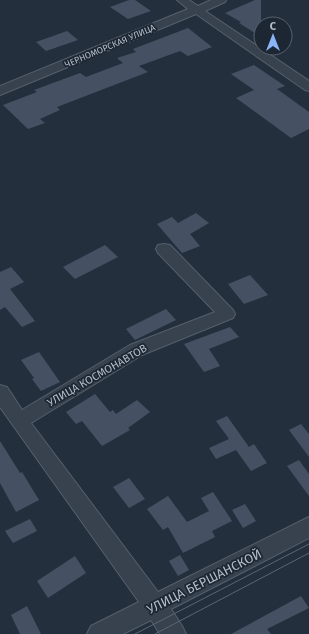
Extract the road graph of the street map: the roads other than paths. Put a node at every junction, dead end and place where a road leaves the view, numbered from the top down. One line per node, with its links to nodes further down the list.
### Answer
1 (182, 0): 3 (street)
2 (220, 0): 3 (street, ЧЕРНОМОРСКАЯ УЛИЦА)
3 (196, 10): 4 (street); 5 (street, ЧЕРНОМОРСКАЯ УЛИЦА)
4 (309, 87)
5 (0, 91)
6 (164, 249): 8 (street, УЛИЦА КОСМОНАВТОВ)
7 (0, 392): 8 (street)
8 (19, 421): 10 (street)
9 (309, 527): 10 (street, УЛИЦА БЕРШАНСКОЙ)
10 (155, 606): 11 (street, УЛИЦА БЕРШАНСКОЙ); 12 (street)
11 (99, 634)
12 (174, 634)

